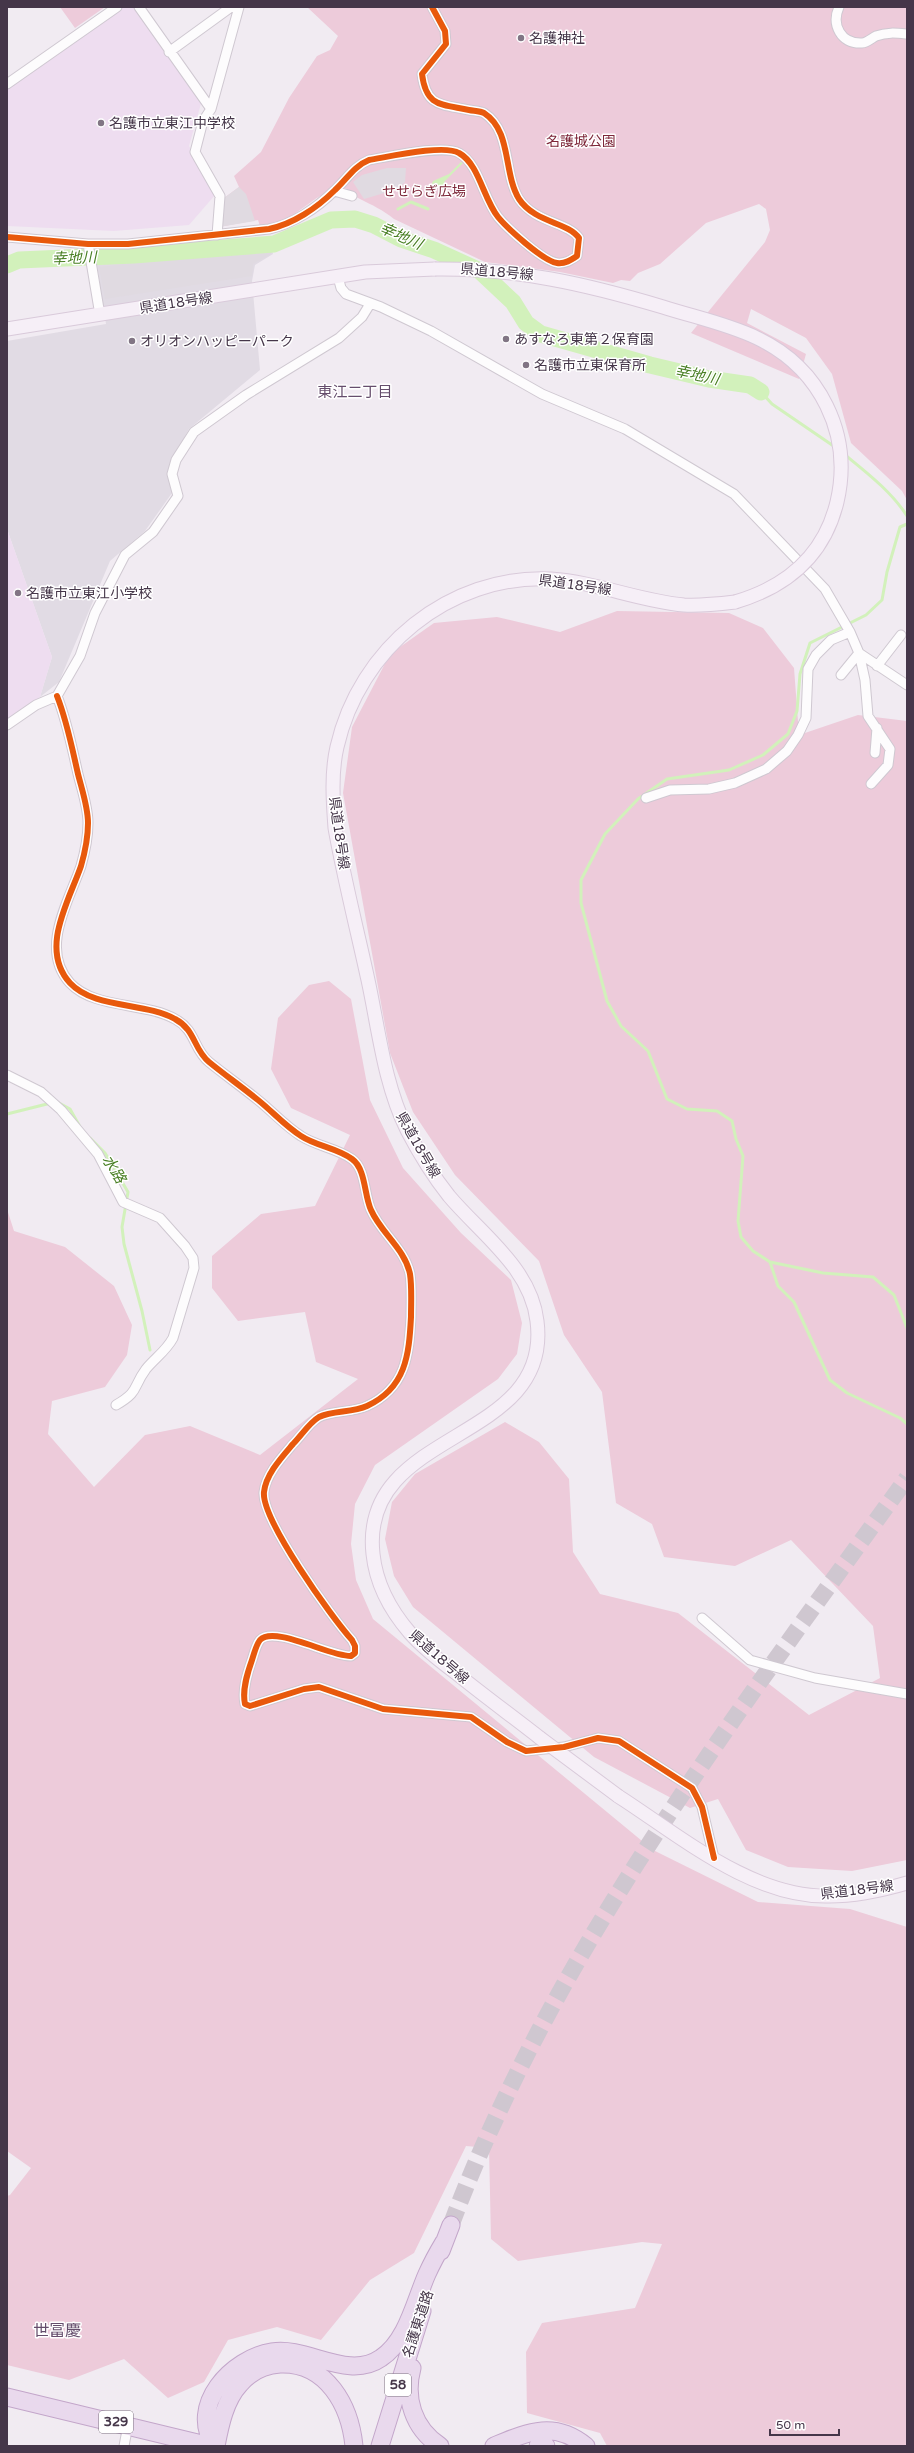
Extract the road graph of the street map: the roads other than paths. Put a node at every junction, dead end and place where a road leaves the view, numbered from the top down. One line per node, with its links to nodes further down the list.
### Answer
1 (117, 7): 9 (street)
2 (139, 7): 8 (street)
3 (231, 7): 8 (street)
4 (239, 7): 10 (street)
5 (432, 7): 11 (street)
6 (839, 7): 7 (street)
7 (907, 34)
8 (169, 52): 10 (street)
9 (7, 84)
10 (211, 109): 13 (street)
11 (334, 191): 12 (street); 13 (street)
12 (352, 196)
13 (216, 235): 15 (street)
14 (7, 237): 15 (street)
15 (89, 247): 18 (street)
16 (338, 277): 17 (street); 18 (main road, 県道18号線); 36 (main road, 県道18号線, bridge)
17 (370, 304): 20 (street); 26 (street)
18 (100, 315): 19 (main road, 県道18号線)
19 (7, 329)
20 (850, 631): 22 (street); 31 (street)
21 (901, 635): 23 (street)
22 (859, 653): 23 (street); 24 (street); 28 (street)
23 (877, 666): 25 (street)
24 (841, 675)
25 (905, 680)
26 (57, 696): 27 (street); 36 (street)
27 (7, 725)
28 (877, 728): 29 (street); 30 (street)
29 (875, 753)
30 (871, 784)
31 (646, 798)
32 (7, 1075): 33 (street)
33 (116, 1405)
34 (702, 1618): 35 (street)
35 (907, 1694)
36 (714, 1858): 37 (main road, 県道18号線)
37 (907, 1883)
38 (451, 2225): 39 (highway, 名護東道路 / 58)
39 (444, 2242): 40 (highway, 名護東道路 / 58); 42 (highway)
40 (418, 2324): 49 (highway, 名護東道路 / 58); 50 (highway)
41 (7, 2397): 43 (highway, 329)
42 (205, 2417): 44 (highway); 47 (highway)
43 (128, 2425): 44 (highway, 329); 45 (street)
44 (174, 2436): 46 (highway, 329)
45 (124, 2446)
46 (210, 2446)
47 (216, 2446): 48 (highway)
48 (354, 2446)
49 (380, 2446)
50 (440, 2446)
51 (494, 2446): 54 (highway)
52 (538, 2446): 53 (highway)
53 (546, 2446)
54 (586, 2446)

